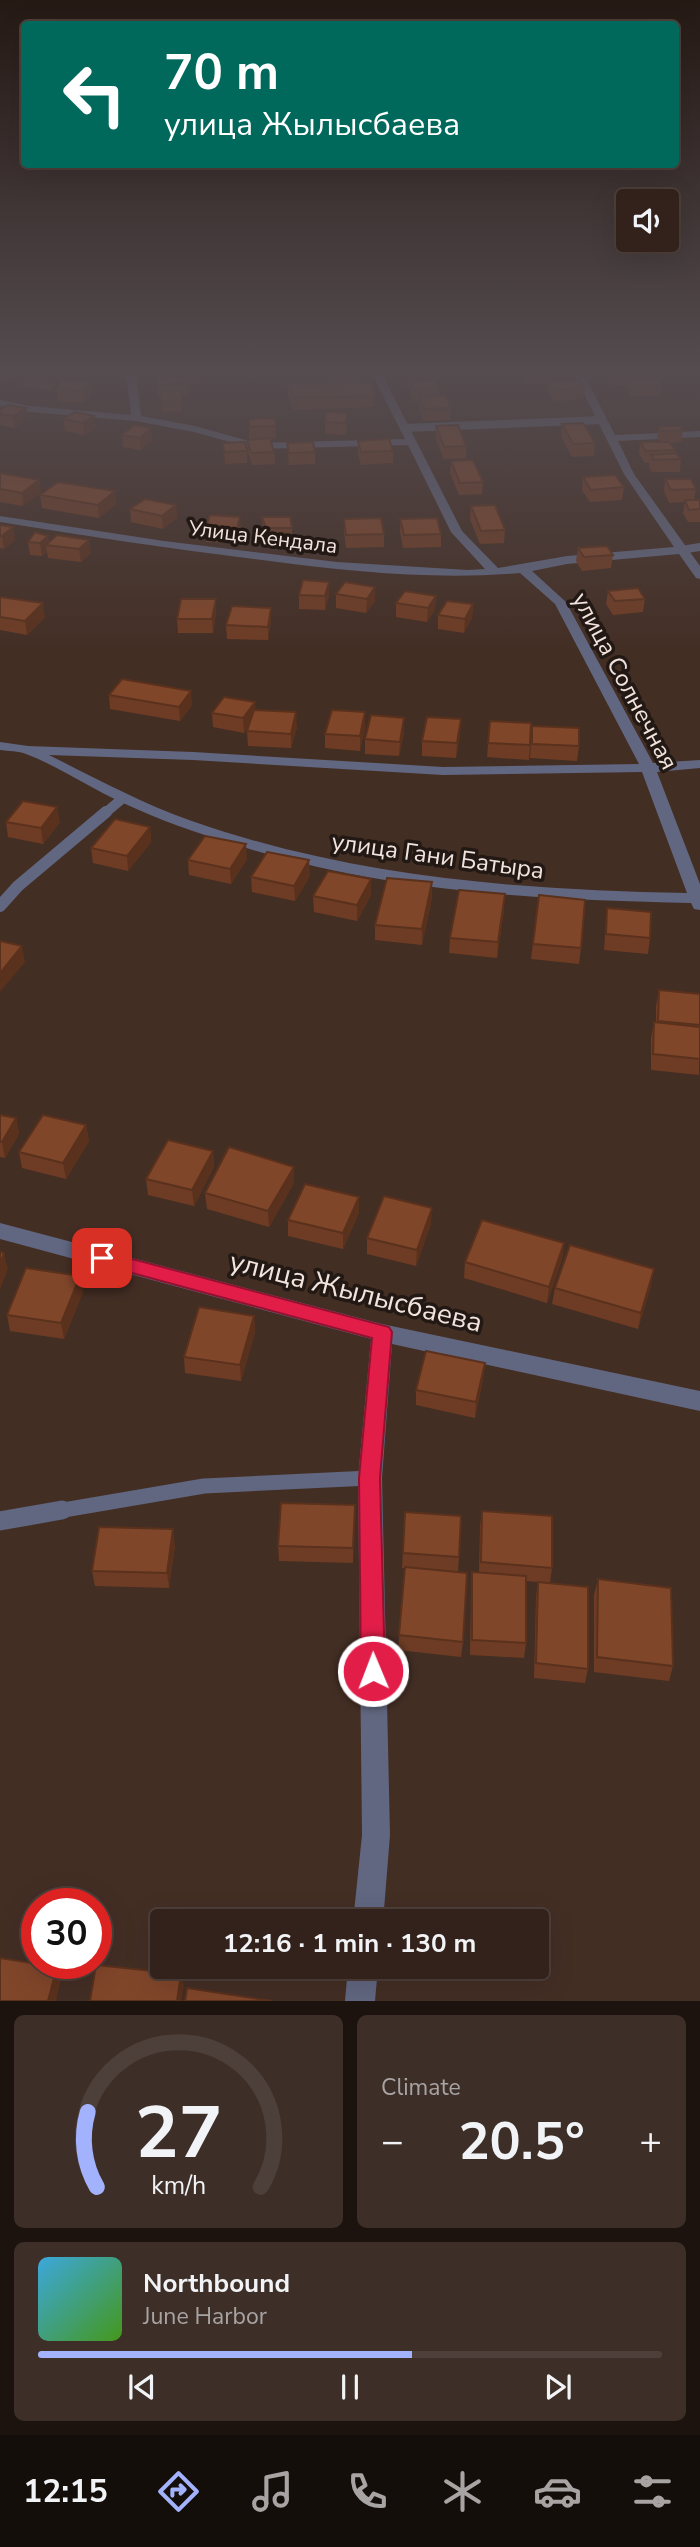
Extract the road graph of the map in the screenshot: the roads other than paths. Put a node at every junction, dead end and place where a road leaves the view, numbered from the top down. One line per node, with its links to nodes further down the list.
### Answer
1 (424, 465): 7 (street)
2 (625, 465): 5 (street)
3 (0, 519): 7 (street, Улица Кендала)
4 (700, 547): 5 (lane)
5 (681, 550): 6 (street, Улица Кендала); 8 (street)
6 (523, 569): 7 (street, Улица Кендала); 12 (street, улица Солнечная)
7 (495, 572)
8 (700, 575)
9 (0, 746): 10 (street, улица Гани Батыра)
10 (28, 750): 12 (street, улица Гани Батыра); 13 (street, улица Гани Батыра)
11 (700, 764): 12 (street, улица Гани Батыра)
12 (648, 768): 14 (street, улица Солнечная)
13 (123, 798): 14 (street, улица Гани Батыра); 15 (lane)
14 (699, 902)
15 (0, 906)
16 (0, 1231): 17 (street, улица Жылысбаева)
17 (382, 1332): 18 (street, улица Жылысбаева); 19 (street)
18 (700, 1401)
19 (370, 1478): 20 (lane); 21 (street)
20 (0, 1521)
21 (369, 1909)
22 (362, 1979): 23 (street)
23 (360, 2001)

